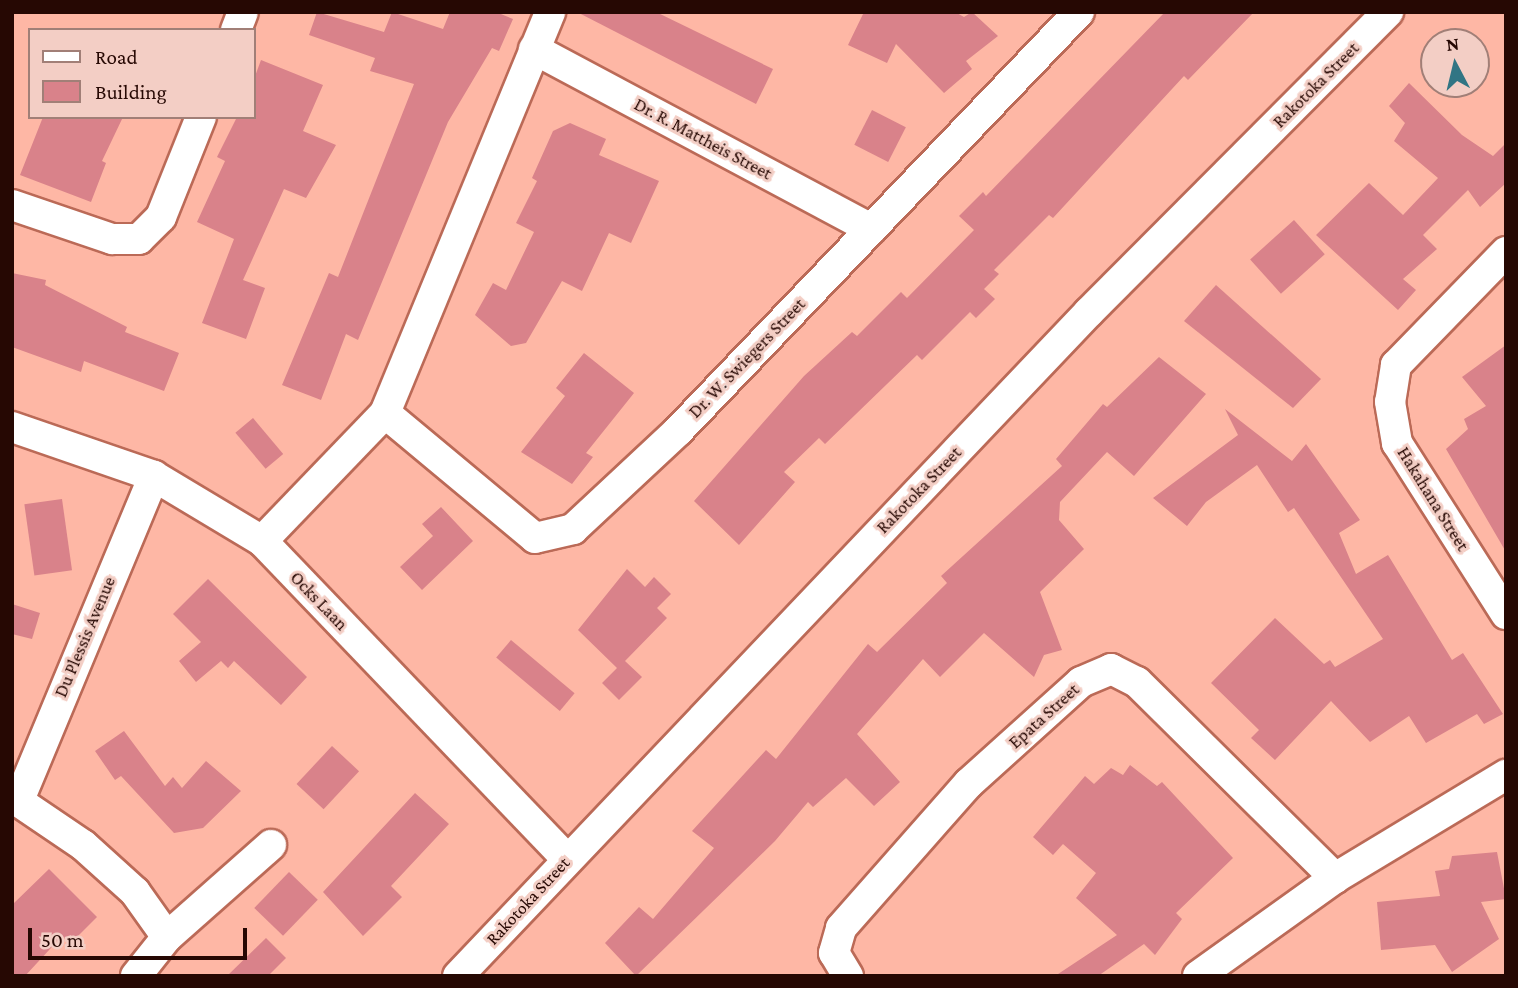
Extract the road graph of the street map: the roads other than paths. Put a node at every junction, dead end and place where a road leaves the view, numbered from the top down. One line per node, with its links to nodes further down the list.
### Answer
1 (550, 12): 4 (street)
2 (1388, 12): 17 (street, Rakotoka Street)
3 (1069, 15): 7 (street, Dr. W. Swiegers Street)
4 (534, 49): 7 (street, Dr. R. Mattheis Street); 9 (street)
5 (200, 119): 6 (street)
6 (12, 205)
7 (871, 229): 9 (street, Dr. W. Swiegers Street)
8 (1506, 252): 13 (street, Hakahana Street)
9 (385, 413): 12 (street)
10 (12, 426): 11 (street, Ocks Laan)
11 (154, 476): 12 (street, Ocks Laan); 15 (street, Du Plessis Avenue)
12 (262, 541): 17 (street, Ocks Laan)
13 (1506, 614)
14 (1506, 775): 18 (street)
15 (15, 799): 19 (street, Du Plessis Avenue)
16 (271, 845): 19 (street)
17 (567, 859): 21 (street, Rakotoka Street)
18 (1335, 878): 22 (street, Epata Street); 23 (street)
19 (167, 937): 20 (street)
20 (136, 976)
21 (458, 976)
22 (848, 976)
23 (1198, 976)

